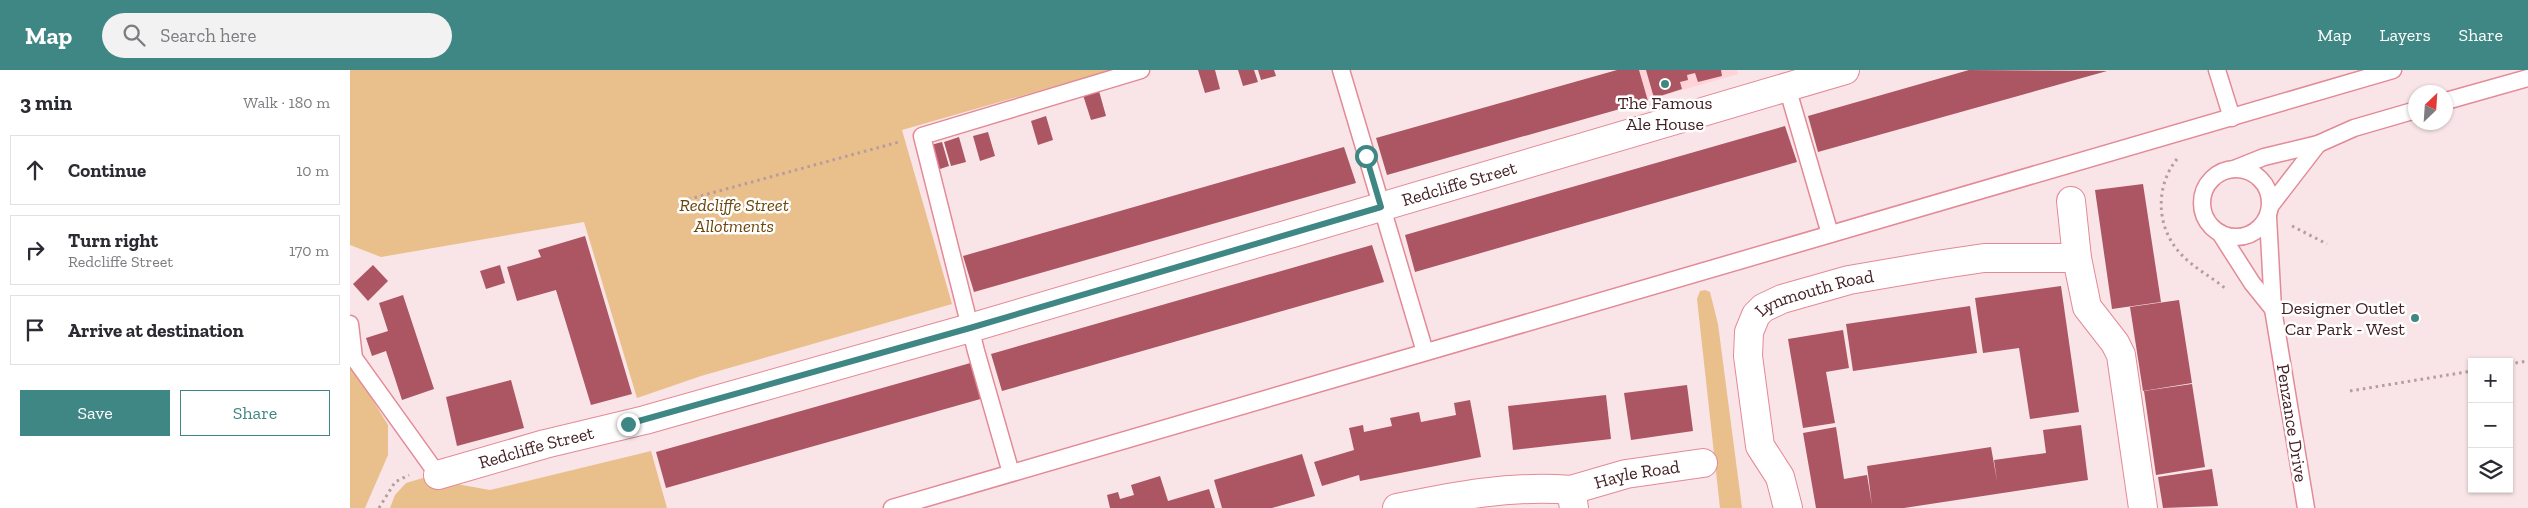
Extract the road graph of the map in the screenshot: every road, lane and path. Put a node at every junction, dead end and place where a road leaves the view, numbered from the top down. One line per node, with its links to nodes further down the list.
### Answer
1 (1141, 70): 11 (lane)
2 (1341, 70): 16 (lane)
3 (1845, 70): 7 (street, Redcliffe Street)
4 (2217, 70): 10 (lane)
5 (2393, 70): 10 (lane)
6 (2528, 78): 8 (lane)
7 (1776, 82): 16 (street, Redcliffe Street); 19 (lane)
8 (2453, 99)
9 (2408, 112): 12 (lane, Penzance Drive)
10 (2232, 118): 19 (lane)
11 (922, 136): 14 (path); 24 (lane)
12 (2318, 144): 13 (lane, Penzance Drive); 17 (lane, Penzance Drive)
13 (2234, 169): 17 (lane, Penzance Drive); 18 (lane, Penzance Drive)
14 (682, 201)
15 (2071, 202): 21 (street)
16 (1381, 207): 24 (street, Redcliffe Street); 25 (lane)
17 (2269, 212): 18 (lane, Penzance Drive); 20 (path); 22 (lane, Penzance Drive)
18 (2220, 233): 22 (lane, Penzance Drive)
19 (1830, 234): 25 (lane)
20 (2327, 244)
21 (2076, 258): 37 (street, Lynmouth Road); 38 (street)
22 (2273, 309): 39 (lane, Penzance Drive)
23 (350, 324): 32 (lane)
24 (970, 328): 31 (lane); 32 (street, Redcliffe Street)
25 (1425, 352): 31 (lane)
26 (2528, 361): 27 (path)
27 (2513, 363)
28 (2468, 372): 29 (path)
29 (2350, 391)
30 (1703, 463): 33 (street, Hayle Road)
31 (1011, 473): 35 (lane)
32 (438, 475): 34 (path)
33 (1572, 499): 36 (street)
34 (379, 508)
35 (892, 508)
36 (1397, 508)
37 (1788, 508)
38 (2143, 508)
39 (2306, 508)

